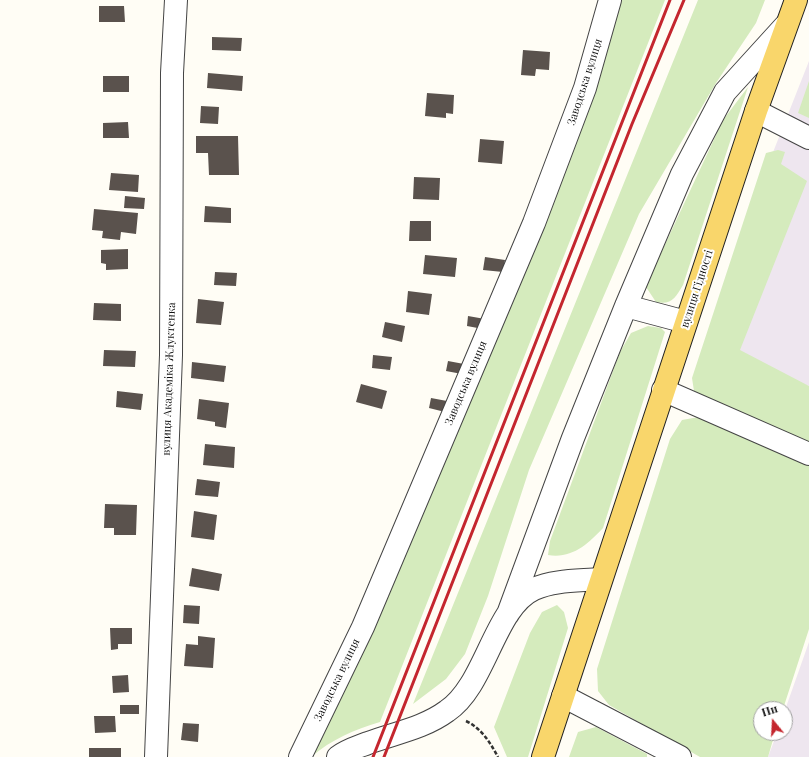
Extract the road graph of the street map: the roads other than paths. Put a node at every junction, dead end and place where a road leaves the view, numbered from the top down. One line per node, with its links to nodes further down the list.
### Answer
1 (176, 0): 14 (street, вулиця Академіка Жлуктенка)
2 (610, 0): 15 (street, Заводська вулиця)
3 (796, 0): 4 (main road, вулиця Гідності)
4 (785, 26): 5 (main road, вулиця Гідності); 7 (street)
5 (756, 111): 6 (street); 8 (main road, вулиця Гідності)
6 (809, 138)
7 (626, 306): 8 (street); 12 (street)
8 (686, 322): 9 (main road, вулиця Гідності)
9 (663, 390): 10 (street); 11 (main road, вулиця Гідності)
10 (809, 454)
11 (600, 578): 12 (street); 13 (main road, вулиця Гідності)
12 (508, 614): 16 (street)
13 (563, 696): 17 (main road, вулиця Гідності); 18 (street)
14 (156, 757)
15 (300, 757)
16 (338, 757)
17 (543, 757)
18 (680, 757)

